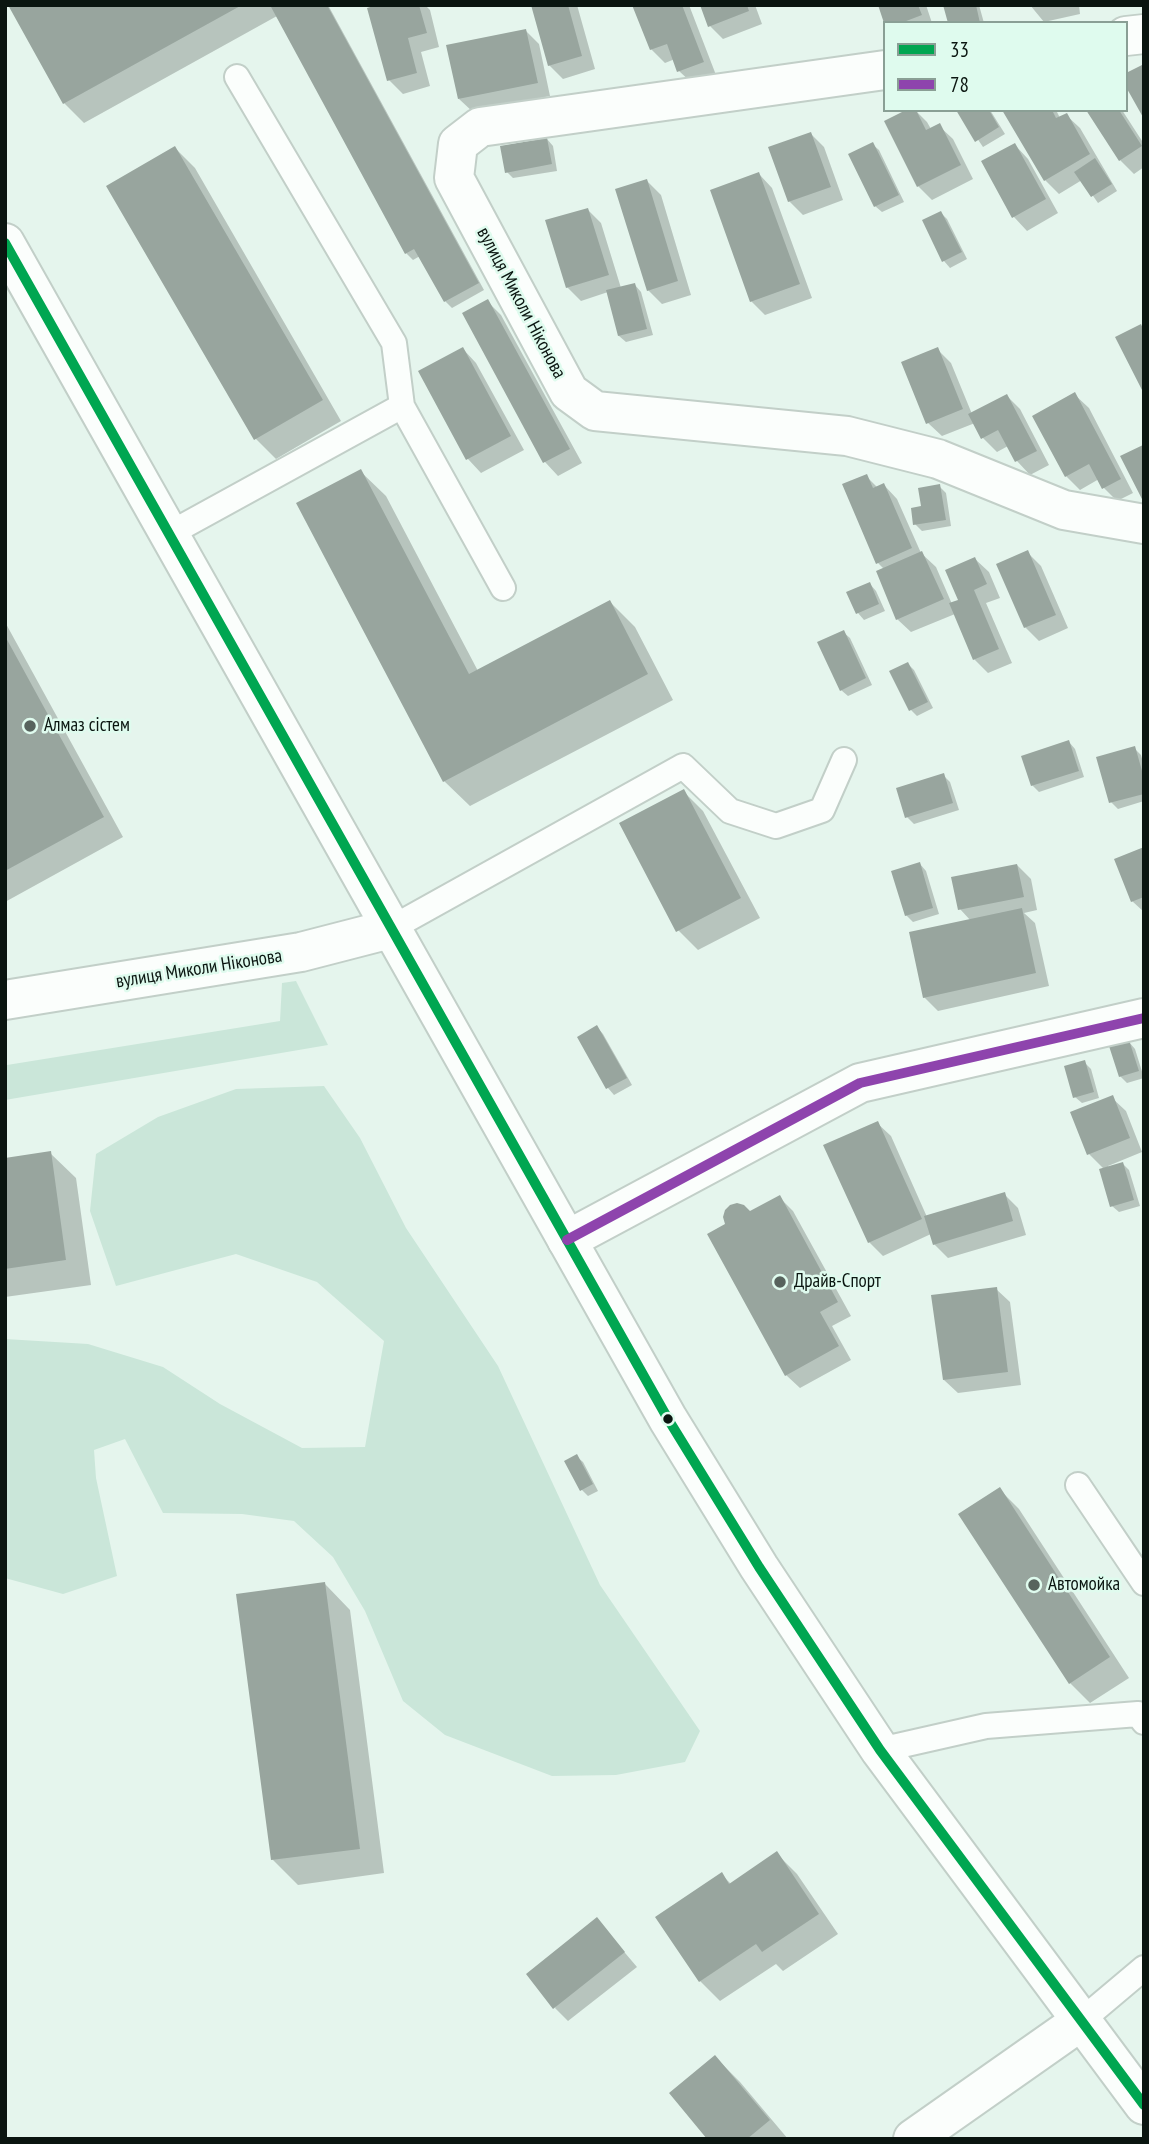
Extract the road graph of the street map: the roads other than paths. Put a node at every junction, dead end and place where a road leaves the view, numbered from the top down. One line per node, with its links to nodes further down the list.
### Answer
1 (883, 70): 5 (street, вулиця Миколи Ніконова)
2 (237, 78): 4 (lane)
3 (5, 243): 6 (street)
4 (402, 406): 6 (lane); 7 (lane)
5 (1144, 524)
6 (169, 534): 9 (street)
7 (503, 588)
8 (844, 760): 9 (lane)
9 (390, 929): 10 (street, вулиця Миколи Ніконова); 12 (street)
10 (5, 1000)
11 (1144, 1018): 12 (street)
12 (567, 1240): 16 (street)
13 (1077, 1485): 14 (lane)
14 (1144, 1583)
15 (1142, 1713): 16 (lane)
16 (880, 1750): 18 (street)
17 (1144, 1968): 18 (lane)
18 (1081, 2021): 19 (street); 20 (street)
19 (1144, 2105)
20 (913, 2139)

